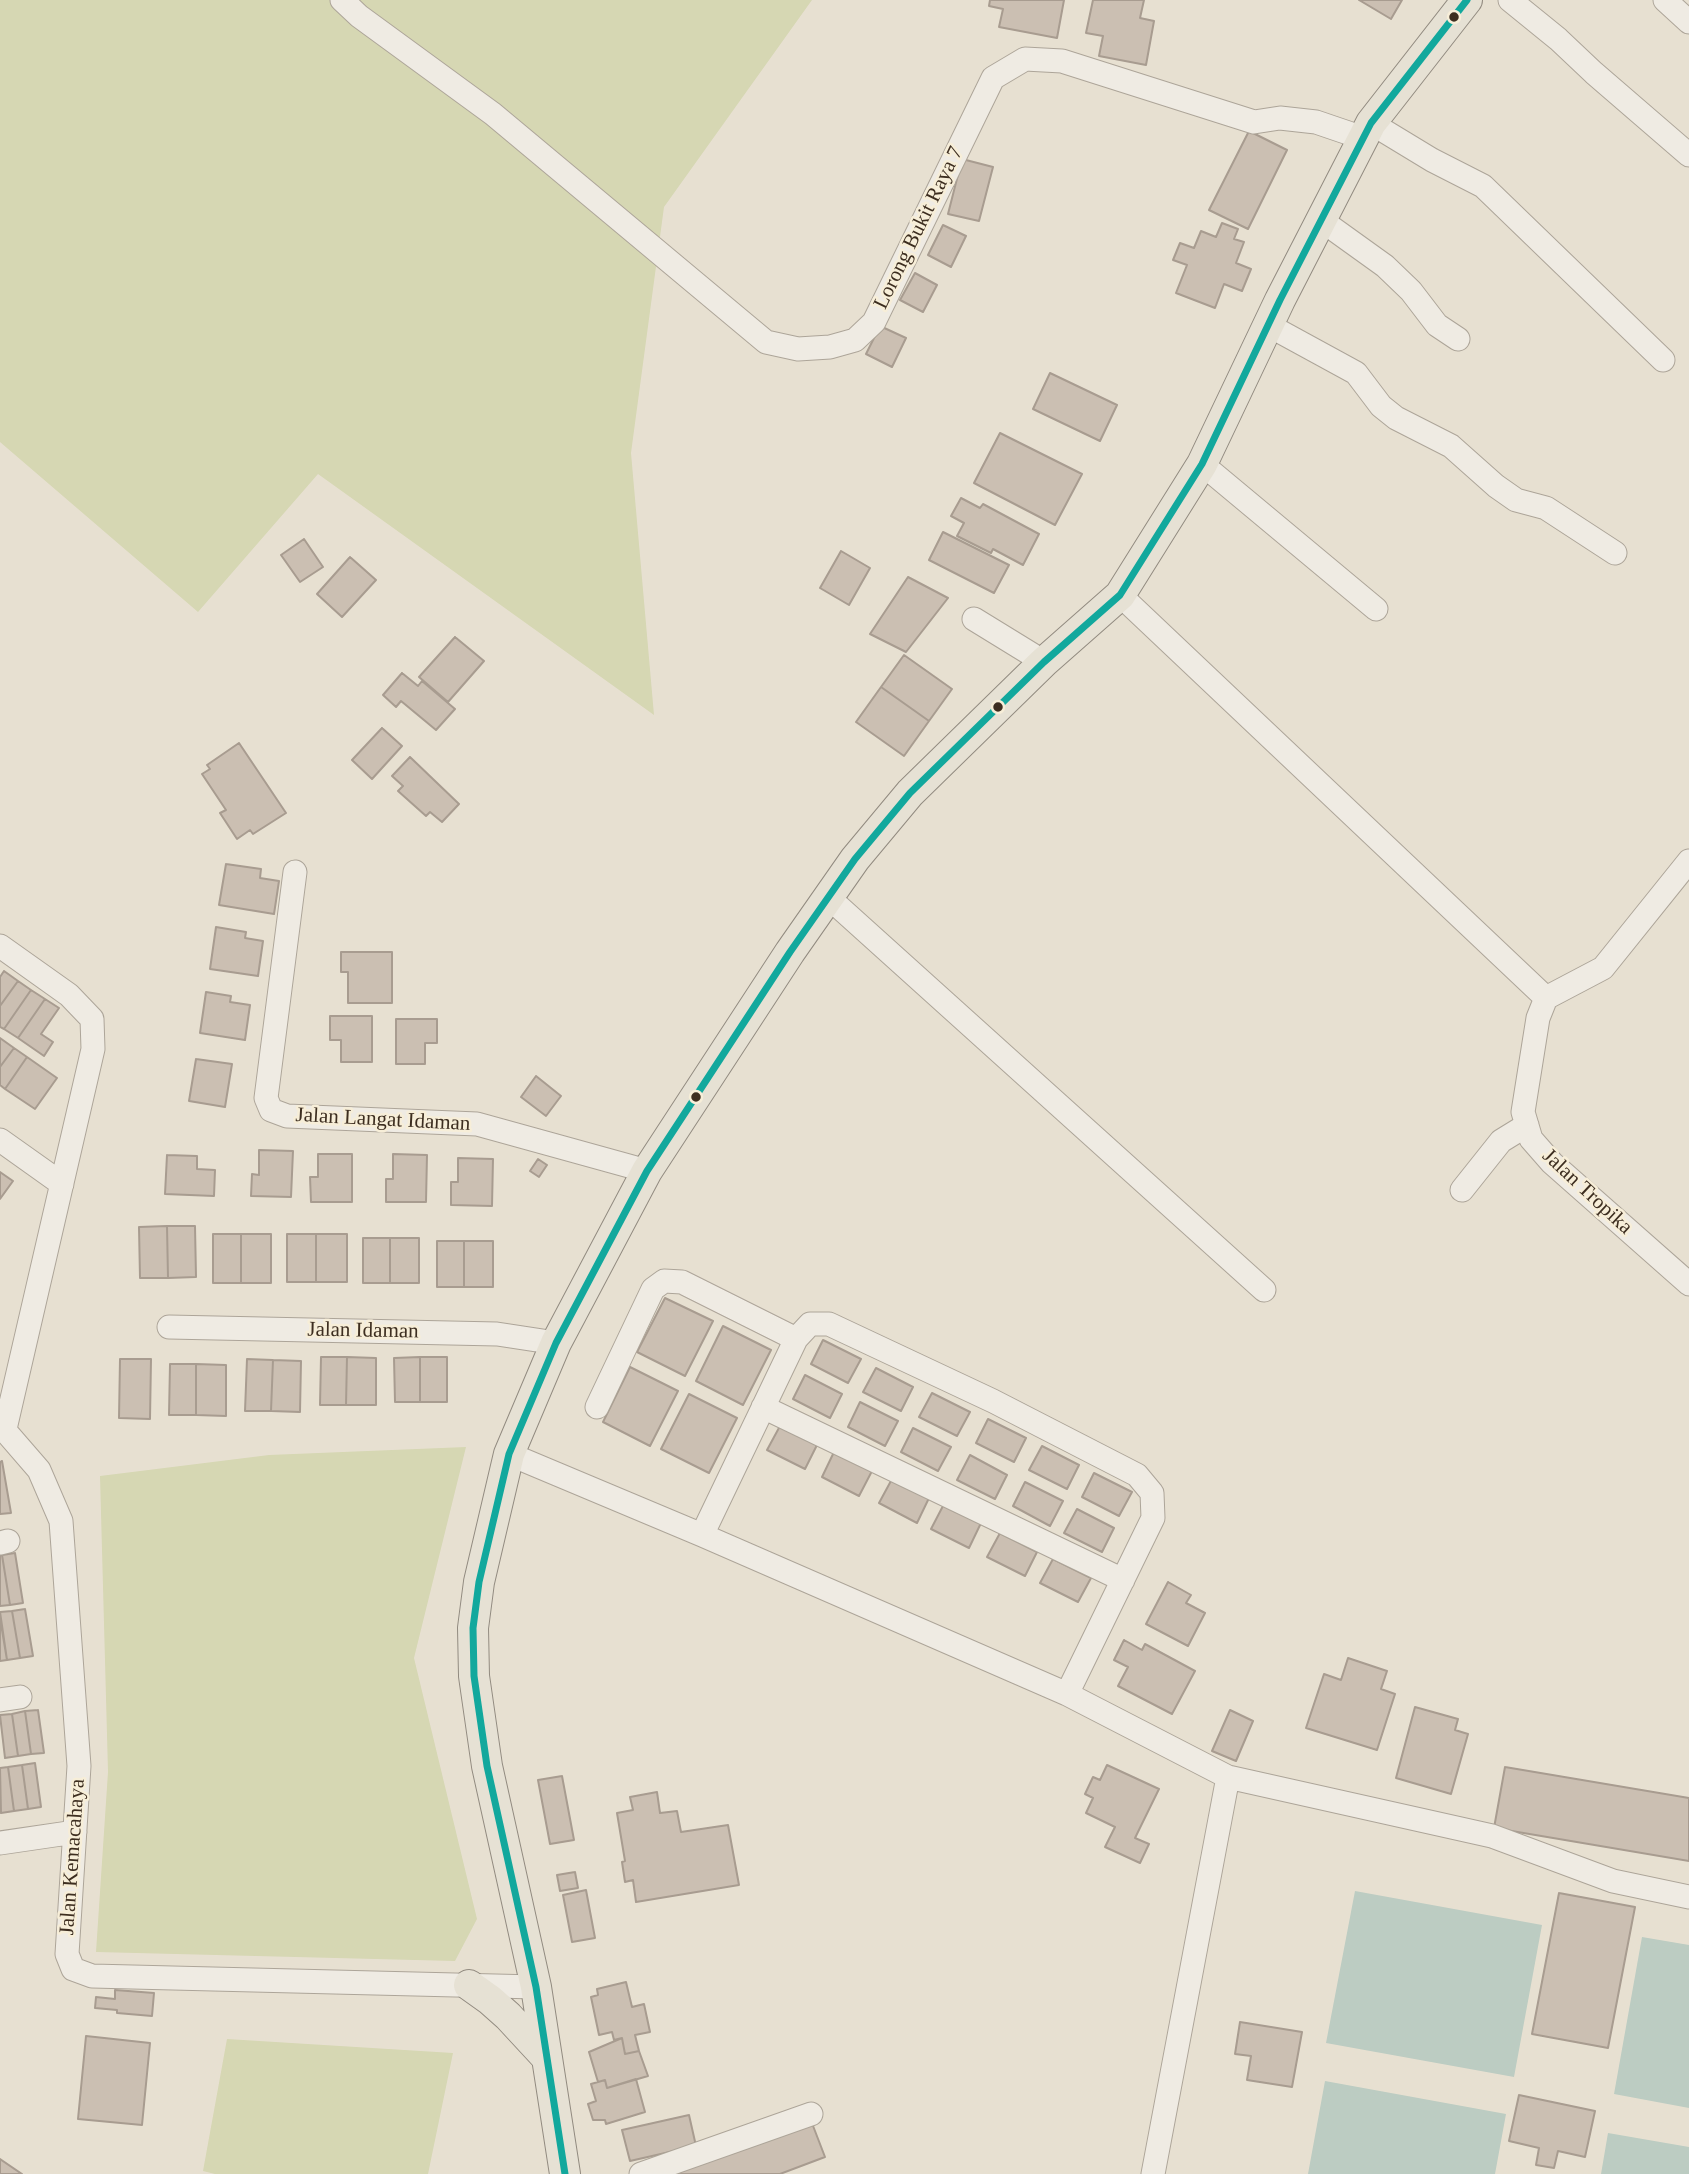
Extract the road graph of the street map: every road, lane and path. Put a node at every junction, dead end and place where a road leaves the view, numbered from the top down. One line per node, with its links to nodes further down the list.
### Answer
1 (342, 0): 6 (street, Lorong Bukit Raya 7)
2 (1467, 0): 6 (main road)
3 (1510, 0): 7 (street)
4 (1665, 0): 5 (street)
5 (1689, 22)
6 (1367, 131): 8 (main road); 11 (street, Lorong Bukit Raya 7)
7 (1689, 155)
8 (1321, 220): 9 (main road); 10 (street)
9 (1268, 325): 12 (main road); 13 (street)
10 (1458, 339)
11 (1663, 360)
12 (1202, 464): 14 (main road); 15 (street)
13 (1615, 553)
14 (1120, 596): 17 (main road); 22 (street)
15 (1376, 609)
16 (974, 619): 17 (street)
17 (1044, 662): 20 (main road)
18 (1689, 861): 22 (street)
19 (295, 872): 25 (street, Jalan Langat Idaman)
20 (828, 897): 25 (main road); 29 (street)
21 (0, 946): 26 (street)
22 (1546, 998): 23 (street, Jalan Tropika)
23 (1527, 1125): 27 (street); 28 (street, Jalan Tropika)
24 (0, 1140): 26 (street)
25 (647, 1171): 32 (main road)
26 (62, 1184): 33 (street)
27 (1462, 1190)
28 (1689, 1284)
29 (1264, 1290)
30 (169, 1327): 32 (street, Jalan Idaman)
31 (796, 1339): 34 (street); 35 (street); 39 (street)
32 (556, 1343): 37 (main road)
33 (8, 1371): 36 (street)
34 (597, 1406)
35 (763, 1407): 38 (street); 39 (street)
36 (2, 1427): 42 (street, Jalan Kemacahaya)
37 (509, 1454): 38 (street); 46 (main road)
38 (702, 1535): 40 (street)
39 (1123, 1580): 40 (street)
40 (1067, 1695): 41 (street)
41 (1228, 1777): 44 (street); 51 (street)
42 (75, 1832): 43 (street); 45 (street, Jalan Kemacahaya)
43 (0, 1843)
44 (1689, 1897)
45 (469, 1985): 46 (street, Jalan Kemacahaya); 47 (main road)
46 (536, 1987): 47 (main road)
47 (545, 2056): 49 (main road)
48 (811, 2114): 50 (street)
49 (565, 2174)
50 (641, 2174)
51 (1153, 2174)

